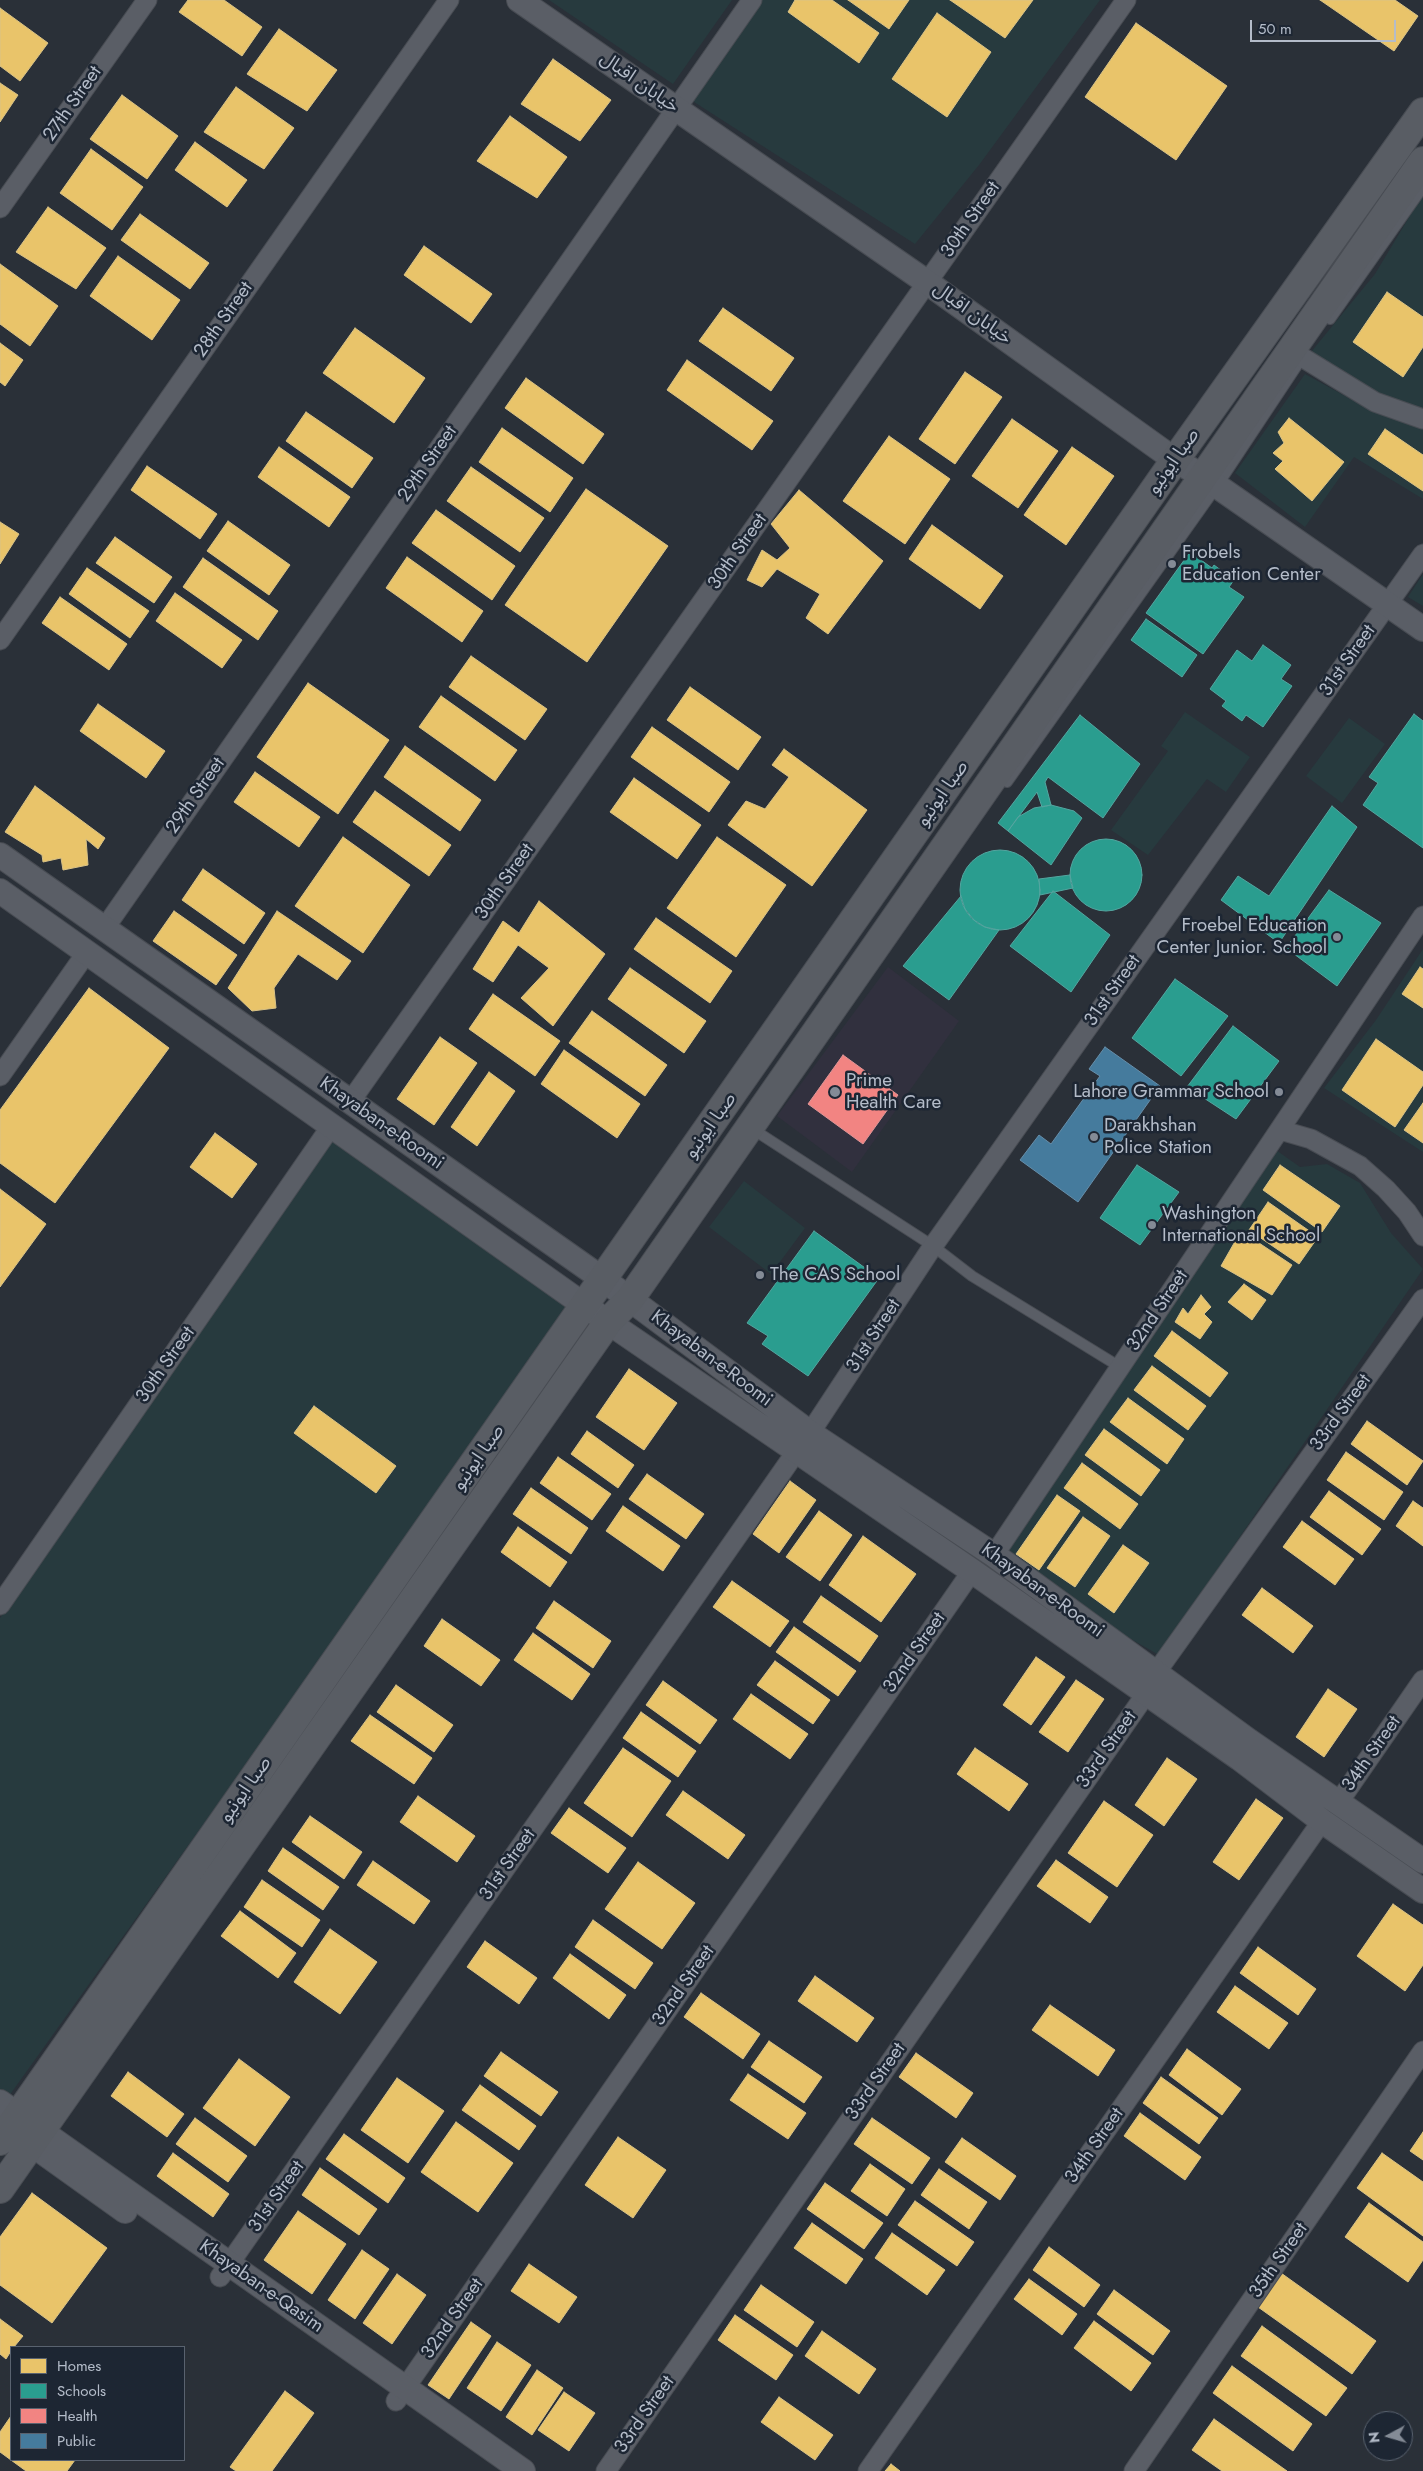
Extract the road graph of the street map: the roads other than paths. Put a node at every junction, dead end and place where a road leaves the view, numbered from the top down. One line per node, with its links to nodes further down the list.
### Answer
1 (147, 0): 10 (street, 27th Street)
2 (449, 0): 20 (street, 28th Street)
3 (519, 0): 6 (street, خیابان اقبال)
4 (752, 0): 6 (street, 29th Street)
5 (1126, 0): 11 (street, 30th Street)
6 (675, 109): 11 (street, خیابان اقبال); 25 (street, 29th Street)
7 (1423, 112): 15 (main road, صبا ایونیو)
8 (1423, 162): 13 (main road, صبا ایونیو)
9 (1423, 187): 12 (lane)
10 (0, 208)
11 (928, 283): 15 (street, خیابان اقبال); 29 (street, 30th Street)
12 (1325, 325)
13 (1301, 353): 14 (street); 16 (main road, صبا ایونیو)
14 (1423, 419)
15 (1175, 460): 16 (street, خیابان اقبال); 36 (main road, صبا ایونیو)
16 (1210, 482): 18 (street, خیابان اقبال); 21 (lane); 31 (main road, صبا ایونیو)
17 (1423, 554): 18 (street, 31st Street)
18 (1388, 605): 19 (street, خیابان اقبال); 35 (street, 31st Street)
19 (1423, 629)
20 (0, 640)
21 (999, 793)
22 (4, 862): 25 (street, Khayaban-e-Roomi)
23 (0, 891): 26 (street, Khayaban-e-Roomi)
24 (1423, 916): 32 (street, 32nd Street)
25 (104, 929): 29 (street, Khayaban-e-Roomi)
26 (87, 952): 28 (street); 30 (street, Khayaban-e-Roomi)
27 (838, 1020): 31 (lane)
28 (0, 1076)
29 (350, 1102): 36 (street, Khayaban-e-Roomi)
30 (332, 1125): 39 (street, Khayaban-e-Roomi); 46 (street, 30th Street)
31 (754, 1130): 34 (lane); 35 (lane); 38 (main road, صبا ایونیو)
32 (1280, 1130): 33 (street); 41 (street, 32nd Street)
33 (1423, 1236)
34 (682, 1243)
35 (932, 1246): 41 (lane); 42 (street, 31st Street)
36 (604, 1280): 38 (street, Khayaban-e-Roomi); 39 (main road, صبا ایونیو)
37 (1423, 1298): 48 (street, 33rd Street)
38 (638, 1301): 40 (main road, صبا ایونیو); 42 (street, Khayaban-e-Roomi)
39 (586, 1306): 40 (street, Khayaban-e-Roomi); 55 (main road, صبا ایونیو)
40 (608, 1322): 43 (street, Khayaban-e-Roomi); 56 (main road, صبا ایونیو)
41 (1120, 1368): 44 (street, 32nd Street)
42 (810, 1433): 44 (street, Khayaban-e-Roomi)
43 (796, 1452): 45 (street, Khayaban-e-Roomi); 58 (street, 31st Street)
44 (994, 1555): 48 (street, Khayaban-e-Roomi)
45 (972, 1571): 48 (street, Khayaban-e-Roomi); 59 (street, 32nd Street)
46 (0, 1605)
47 (1423, 1680): 50 (street, 34th Street)
48 (1151, 1684): 49 (street, Khayaban-e-Roomi); 62 (street, 33rd Street)
49 (1244, 1750): 50 (street, Khayaban-e-Roomi); 51 (street, Khayaban-e-Roomi)
50 (1338, 1803): 52 (street, Khayaban-e-Roomi)
51 (1322, 1821): 53 (street, Khayaban-e-Roomi); 63 (street, 34th Street)
52 (1423, 1861)
53 (1423, 1891)
54 (1423, 2051): 64 (street, 35th Street)
55 (5, 2122): 56 (street, Khayaban-e-Qasim)
56 (36, 2137): 57 (main road, صبا ایونیو); 58 (street, Khayaban-e-Qasim)
57 (0, 2189)
58 (224, 2271): 59 (street, Khayaban-e-Qasim)
59 (400, 2395): 60 (street, Khayaban-e-Qasim); 61 (street, Khayaban-e-Qasim)
60 (494, 2471)
61 (523, 2471)
62 (606, 2471)
63 (868, 2471)
64 (1134, 2471)

